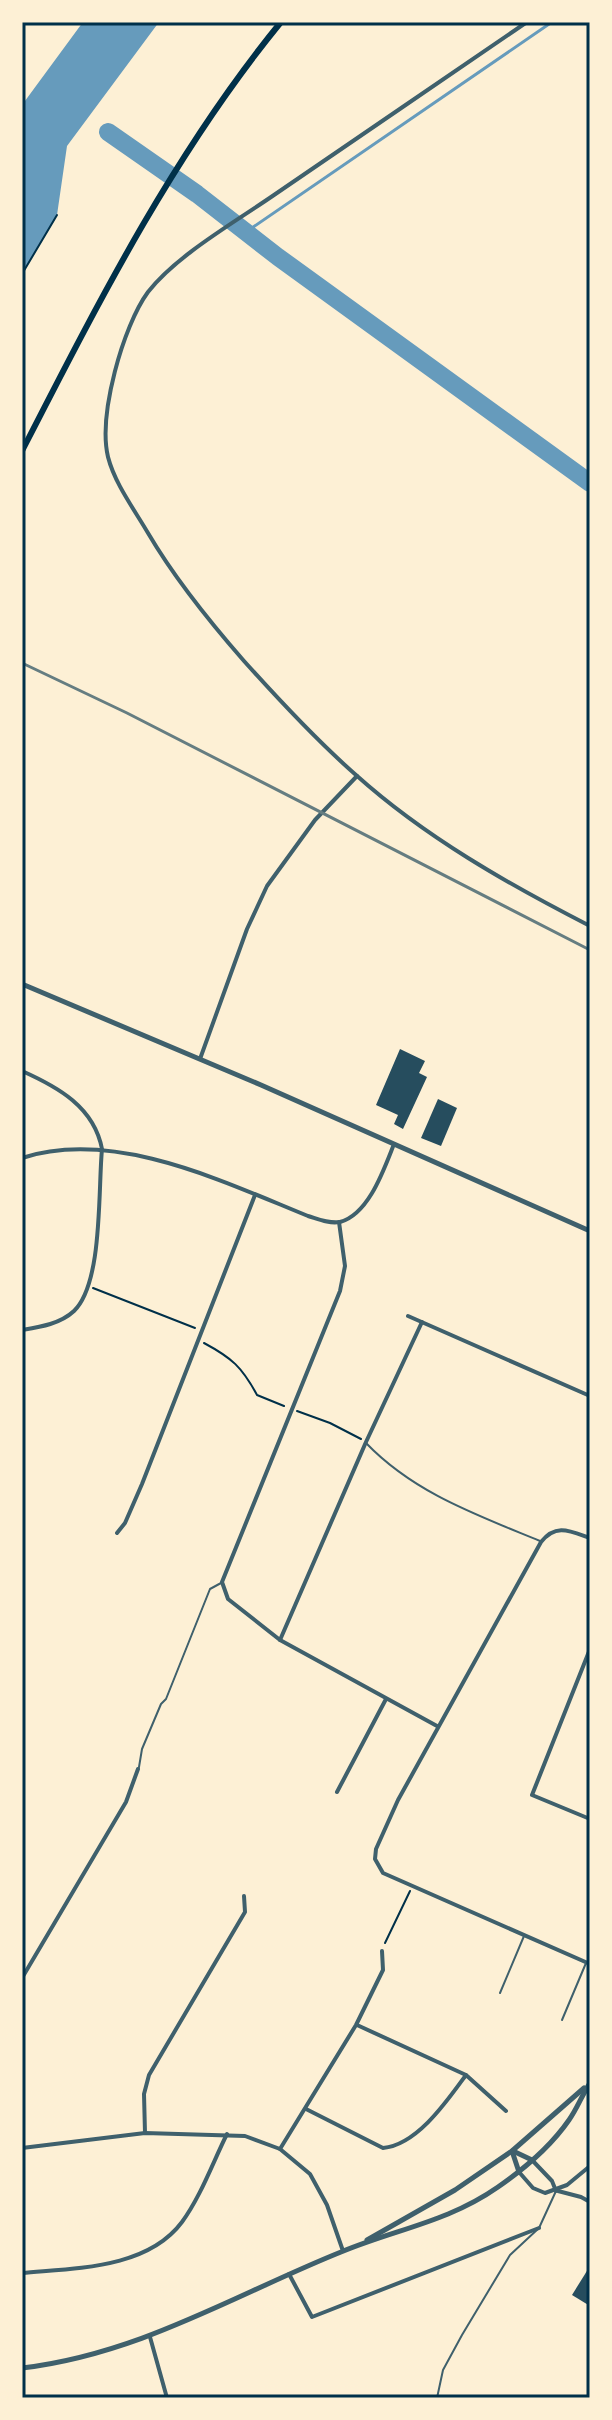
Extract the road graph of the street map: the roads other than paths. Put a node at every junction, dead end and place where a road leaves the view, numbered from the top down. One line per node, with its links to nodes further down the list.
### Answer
1 (281, 22): 3 (main road)
2 (527, 22): 4 (street)
3 (22, 451)
4 (357, 776): 5 (street); 7 (street)
5 (590, 926)
6 (22, 984): 7 (street)
7 (200, 1059): 9 (street)
8 (22, 1071): 10 (street)
9 (394, 1144): 13 (street); 14 (street)
10 (102, 1149): 11 (street); 12 (street); 17 (street)
11 (22, 1158)
12 (255, 1195): 13 (street); 22 (street)
13 (339, 1222): 25 (street)
14 (590, 1231)
15 (408, 1316): 16 (street)
16 (422, 1322): 18 (street); 20 (street)
17 (22, 1330)
18 (590, 1396)
19 (22, 1411): 21 (street)
20 (366, 1442): 24 (lane); 26 (street)
21 (22, 1489)
22 (117, 1533)
23 (590, 1538): 24 (street)
24 (541, 1542): 29 (street)
25 (222, 1582): 26 (street); 30 (lane)
26 (280, 1640): 28 (street)
27 (590, 1649): 32 (street)
28 (387, 1698): 29 (street); 31 (street)
29 (437, 1726): 34 (street)
30 (138, 1769): 37 (street)
31 (337, 1792)
32 (590, 1819)
33 (244, 1896): 45 (street)
34 (525, 1935): 36 (street); 38 (lane)
35 (382, 1951): 40 (street)
36 (588, 1963): 39 (lane)
37 (22, 1978)
38 (500, 1993)
39 (562, 2020)
40 (356, 2025): 41 (street); 43 (street)
41 (466, 2075): 43 (street); 44 (street)
42 (589, 2084): 49 (street); 50 (street)
43 (306, 2109): 48 (street)
44 (506, 2111)
45 (145, 2133): 46 (street); 47 (street)
46 (227, 2134): 48 (street); 58 (street)
47 (22, 2148)
48 (280, 2149): 57 (street)
49 (512, 2151): 50 (street); 52 (street); 56 (street)
50 (532, 2160): 52 (street); 53 (street)
51 (590, 2166): 53 (street)
52 (519, 2172): 53 (street); 56 (street)
53 (556, 2191): 54 (street); 55 (lane)
54 (590, 2202)
55 (539, 2228): 59 (street); 63 (lane)
56 (359, 2245): 57 (street)
57 (343, 2251): 59 (street)
58 (22, 2273)
59 (289, 2274): 60 (street)
60 (150, 2337): 61 (street); 62 (street)
61 (22, 2368)
62 (167, 2398)
63 (437, 2398)

